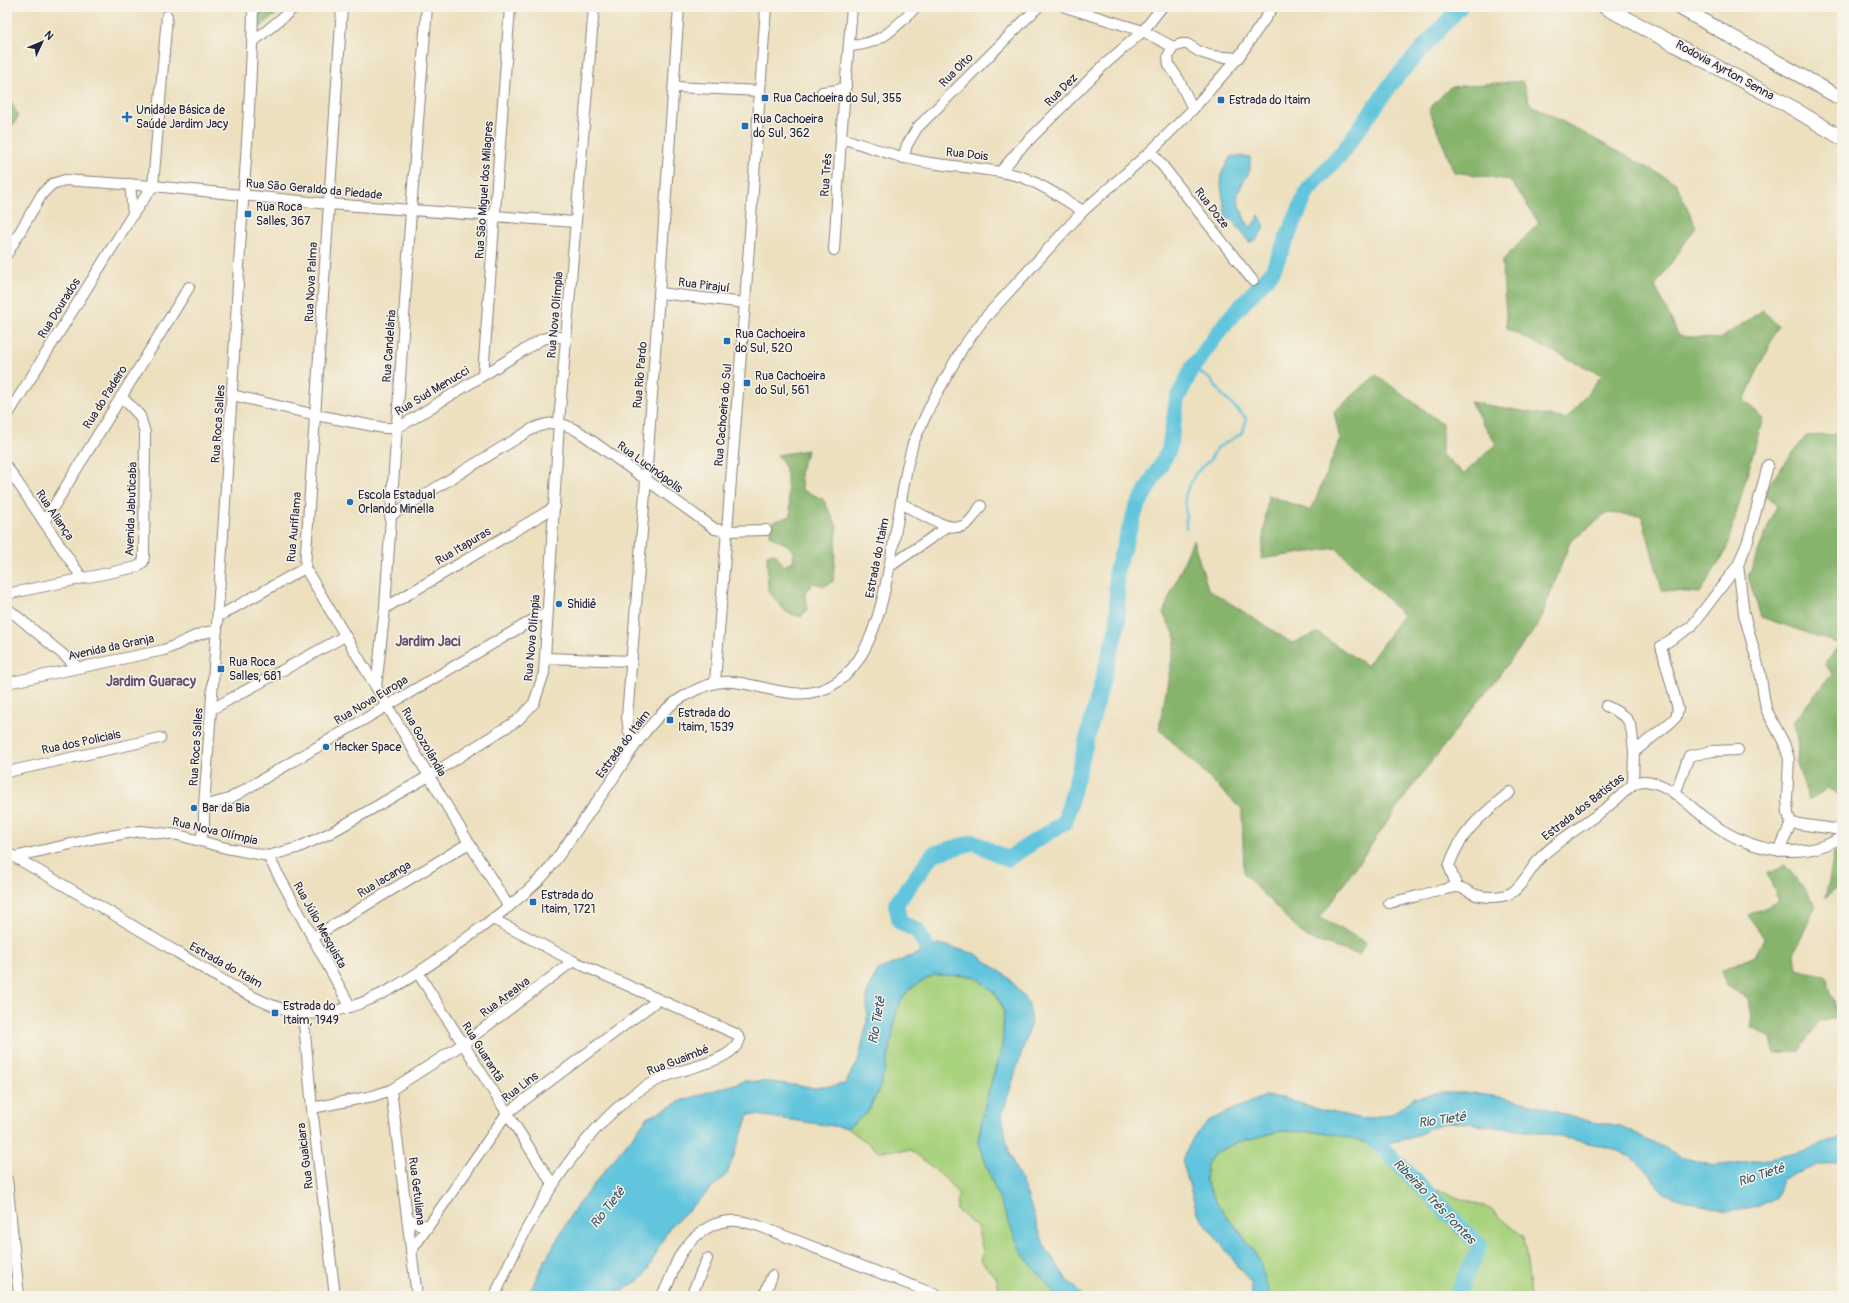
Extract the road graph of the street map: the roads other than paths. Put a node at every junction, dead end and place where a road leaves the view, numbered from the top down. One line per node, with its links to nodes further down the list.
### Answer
1 (253, 7): 19 (street, Rua Roca Salles)
2 (295, 7): 19 (street)
3 (342, 7): 37 (street, Rua Nova Palma)
4 (428, 7): 38 (street, Rua Candelária)
5 (510, 7): 41 (street, Rua São Miguel dos Milagres)
6 (594, 7): 42 (street, Rua Nova Olímpia)
7 (679, 7): 24 (street, Rua Rio Pardo)
8 (766, 7): 25 (street, Rua Cachoeira do Sul)
9 (852, 7): 20 (street, Rua Três)
10 (916, 7): 20 (street)
11 (1038, 7): 32 (street, Rua Oito)
12 (1065, 7): 18 (street)
13 (1162, 7): 18 (street, Rua Dez)
14 (1273, 7): 22 (street, Estrada do Itaim)
15 (1605, 7): 30 (highway, Rodovia Ayrton Senna)
16 (1679, 7): 27 (highway)
17 (167, 16): 35 (street)
18 (1143, 31): 21 (street); 33 (street, Rua Dez)
19 (253, 42): 36 (street, Rua Roca Salles)
20 (849, 46): 23 (street, Rua Três)
21 (1173, 47): 22 (street); 28 (street)
22 (1238, 58): 28 (street, Estrada do Itaim)
23 (846, 86): 26 (street); 29 (street, Rua Três)
24 (674, 87): 25 (street); 47 (street, Rua Rio Pardo)
25 (760, 91): 48 (street, Rua Cachoeira do Sul)
26 (822, 92)
27 (1842, 99)
28 (1193, 109): 31 (street, Estrada do Itaim)
29 (841, 138): 32 (street, Rua Dois); 43 (street, Rua Três)
30 (1842, 138)
31 (1150, 151): 39 (street, Estrada do Itaim); 45 (street, Rua Doze)
32 (903, 158): 33 (street, Rua Dois)
33 (1001, 171): 39 (street, Rua Dois)
34 (130, 184): 35 (street, Rua São Geraldo da Piedade); 40 (street); 44 (street, Rua São Geraldo da Piedade)
35 (153, 186): 36 (street, Rua São Geraldo da Piedade); 40 (street, Rua Dourados)
36 (243, 195): 37 (street, Rua São Geraldo da Piedade); 51 (street, Rua Roca Salles)
37 (329, 204): 38 (street, Rua São Geraldo da Piedade); 53 (street, Rua Nova Palma)
38 (411, 210): 41 (street, Rua São Geraldo da Piedade); 56 (street, Rua Candelária)
39 (1083, 211): 60 (street, Estrada do Itaim)
40 (133, 214): 54 (street, Rua Dourados)
41 (495, 217): 42 (street, Rua São Geraldo da Piedade); 50 (street, Rua São Miguel dos Milagres)
42 (575, 222): 49 (street, Rua Nova Olímpia)
43 (834, 250)
44 (7, 254)
45 (1253, 281)
46 (189, 287): 52 (street, Rua do Padeiro)
47 (660, 293): 48 (street, Rua Pirajuí); 59 (street, Rua Rio Pardo)
48 (745, 303): 67 (street, Rua Cachoeira do Sul)
49 (566, 337): 50 (street, Rua Sud Menucci); 55 (street, Rua Nova Olímpia)
50 (483, 375): 56 (street, Rua Sud Menucci)
51 (232, 395): 53 (street, Rua Sud Menucci); 76 (street, Rua Roca Salles)
52 (121, 396): 64 (street, Rua do Padeiro); 71 (street, Avenida Jabuticaba)
53 (316, 415): 56 (street, Rua Sud Menucci); 70 (street, Rua Auriflama)
54 (7, 416)
55 (559, 422): 59 (street, Rua Lucinópolis); 62 (street, Rua Nova Olímpia); 63 (street)
56 (396, 428): 63 (street, Rua Candelária)
57 (1768, 465): 68 (street)
58 (7, 467): 64 (street, Rua Aliança)
59 (646, 481): 67 (street, Rua Lucinópolis); 80 (street, Rua Rio Pardo)
60 (901, 503): 65 (street); 69 (street, Estrada do Itaim)
61 (981, 506): 65 (street)
62 (555, 507): 74 (street, Rua Itapuras); 75 (street, Rua Nova Olímpia)
63 (390, 516): 74 (street, Rua Candelária)
64 (44, 522): 71 (street, Rua Aliança)
65 (947, 527): 69 (street)
66 (766, 530): 67 (street)
67 (727, 532): 82 (street, Rua Cachoeira do Sul)
68 (1738, 564): 91 (street); 98 (street)
69 (889, 567): 82 (street, Estrada do Itaim)
70 (305, 568): 76 (street, Rua Auriflama); 78 (street, Rua Gozolândia)
71 (82, 578): 72 (street, Avenida Jabuticaba)
72 (7, 594)
73 (7, 608): 81 (street)
74 (385, 608): 84 (street, Rua Candelária)
75 (548, 611): 79 (street, Rua Nova Olímpia); 85 (street, Rua Nova Europa)
76 (218, 616): 77 (street, Rua Roca Salles)
77 (217, 631): 81 (street, Avenida da Granja); 87 (street, Rua Roca Salles)
78 (345, 636): 84 (street, Rua Gozolândia); 87 (street)
79 (545, 658): 80 (street); 93 (street, Rua Nova Olímpia)
80 (631, 662): 89 (street, Rua Rio Pardo)
81 (78, 667): 83 (street, Avenida da Granja)
82 (715, 682): 89 (street, Estrada do Itaim)
83 (7, 683)
84 (376, 686): 85 (street, Rua Gozolândia)
85 (387, 705): 93 (street, Rua Gozolândia); 97 (street, Rua Nova Europa)
86 (1606, 706): 91 (street)
87 (212, 709): 97 (street, Rua Roca Salles)
88 (160, 738): 92 (street, Rua dos Policiais)
89 (637, 743): 108 (street, Estrada do Itaim)
90 (1738, 750): 96 (street)
91 (1634, 752): 94 (street)
92 (7, 772)
93 (429, 776): 102 (street, Rua Gozolândia); 105 (street, Rua Nova Olímpia)
94 (1633, 784): 96 (street, Estrada dos Batistas); 106 (street, Estrada dos Batistas)
95 (1510, 792): 106 (street)
96 (1675, 794): 103 (street, Estrada dos Batistas)
97 (204, 806): 101 (street, Rua Roca Salles)
98 (1791, 823): 99 (street); 103 (street)
99 (1842, 830)
100 (1842, 837): 103 (street, Estrada dos Batistas)
101 (200, 841): 104 (street, Rua Nova Olímpia); 105 (street, Rua Nova Olímpia)
102 (469, 843): 108 (street, Rua Gozolândia); 110 (street, Rua Iacanga)
103 (1780, 851)
104 (11, 855): 115 (street, Estrada do Itaim)
105 (268, 856): 110 (street, Rua Júlio Mesquista)
106 (1457, 887): 107 (street)
107 (1389, 903)
108 (509, 907): 109 (street, Estrada do Itaim)
109 (493, 919): 111 (street, Rua Guaimbé); 112 (street, Estrada do Itaim)
110 (312, 938): 114 (street, Rua Júlio Mesquista)
111 (573, 961): 113 (street, Rua Guaimbé); 116 (street, Rua Arealva)
112 (418, 973): 114 (street, Estrada do Itaim); 116 (street, Rua Guarantã)
113 (658, 1000): 119 (street, Rua Lins); 121 (street, Rua Guaimbé)
114 (350, 1006): 115 (street, Estrada do Itaim)
115 (303, 1013): 118 (street, Rua Guaiciara)
116 (463, 1044): 117 (street, Rua Arealva); 119 (street, Rua Guarantã)
117 (391, 1090): 118 (street, Rua Arealva); 122 (street, Rua Getuliana)
118 (312, 1108): 128 (street, Rua Guaiciara)
119 (507, 1113): 121 (street, Rua Guarantã); 123 (street, Rua Lins)
120 (7, 1180): 127 (street)
121 (553, 1184): 130 (street, Rua Guaimbé)
122 (407, 1217): 123 (street); 124 (street, Rua Getuliana)
123 (429, 1225): 124 (street, Rua Lins)
124 (411, 1251): 129 (street, Rua Getuliana)
125 (707, 1259): 132 (street)
126 (772, 1276): 133 (street)
127 (19, 1296)
128 (335, 1296)
129 (417, 1296)
130 (495, 1296)
131 (661, 1296): 134 (street)
132 (691, 1296)
133 (764, 1296)
134 (939, 1296)

